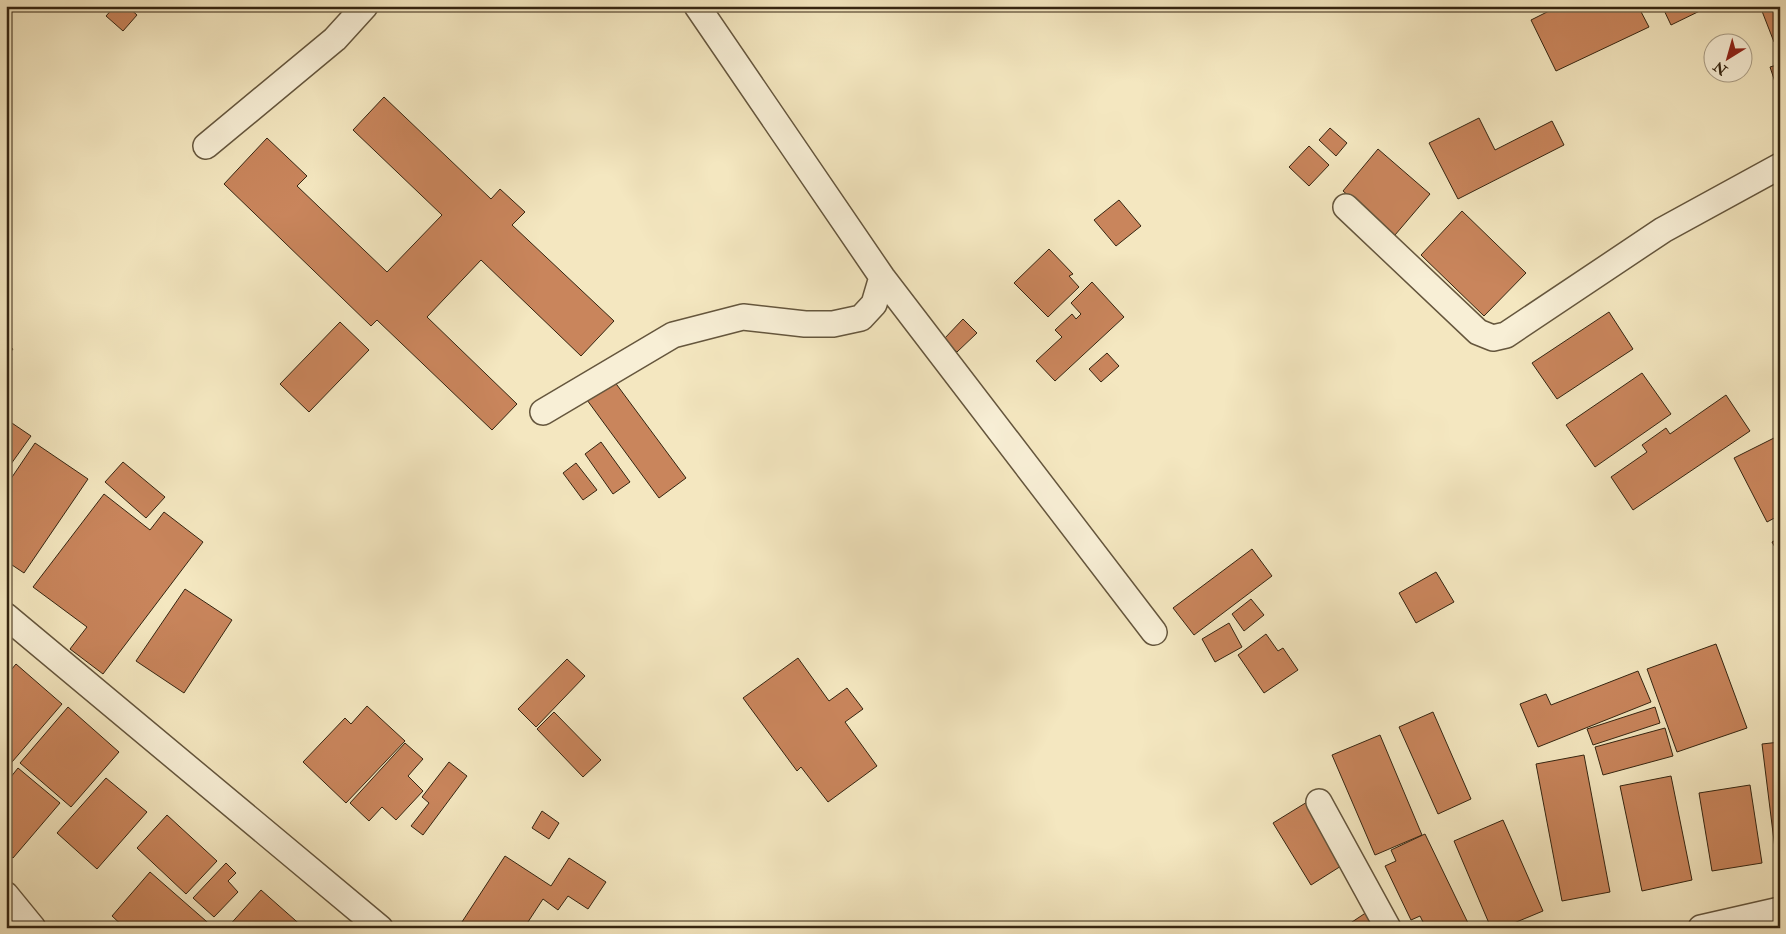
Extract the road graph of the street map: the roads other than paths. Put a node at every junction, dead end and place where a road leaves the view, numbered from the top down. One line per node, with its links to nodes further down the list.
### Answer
1 (365, 6): 3 (street)
2 (697, 6): 6 (street)
3 (206, 146)
4 (1780, 166): 5 (street)
5 (1346, 207)
6 (882, 277): 7 (street); 9 (street)
7 (542, 412)
8 (6, 616): 14 (street)
9 (1154, 632)
10 (1319, 802): 15 (street)
11 (6, 895): 13 (street)
12 (1780, 910): 16 (street)
13 (33, 928)
14 (380, 928)
15 (1388, 928)
16 (1701, 928)

